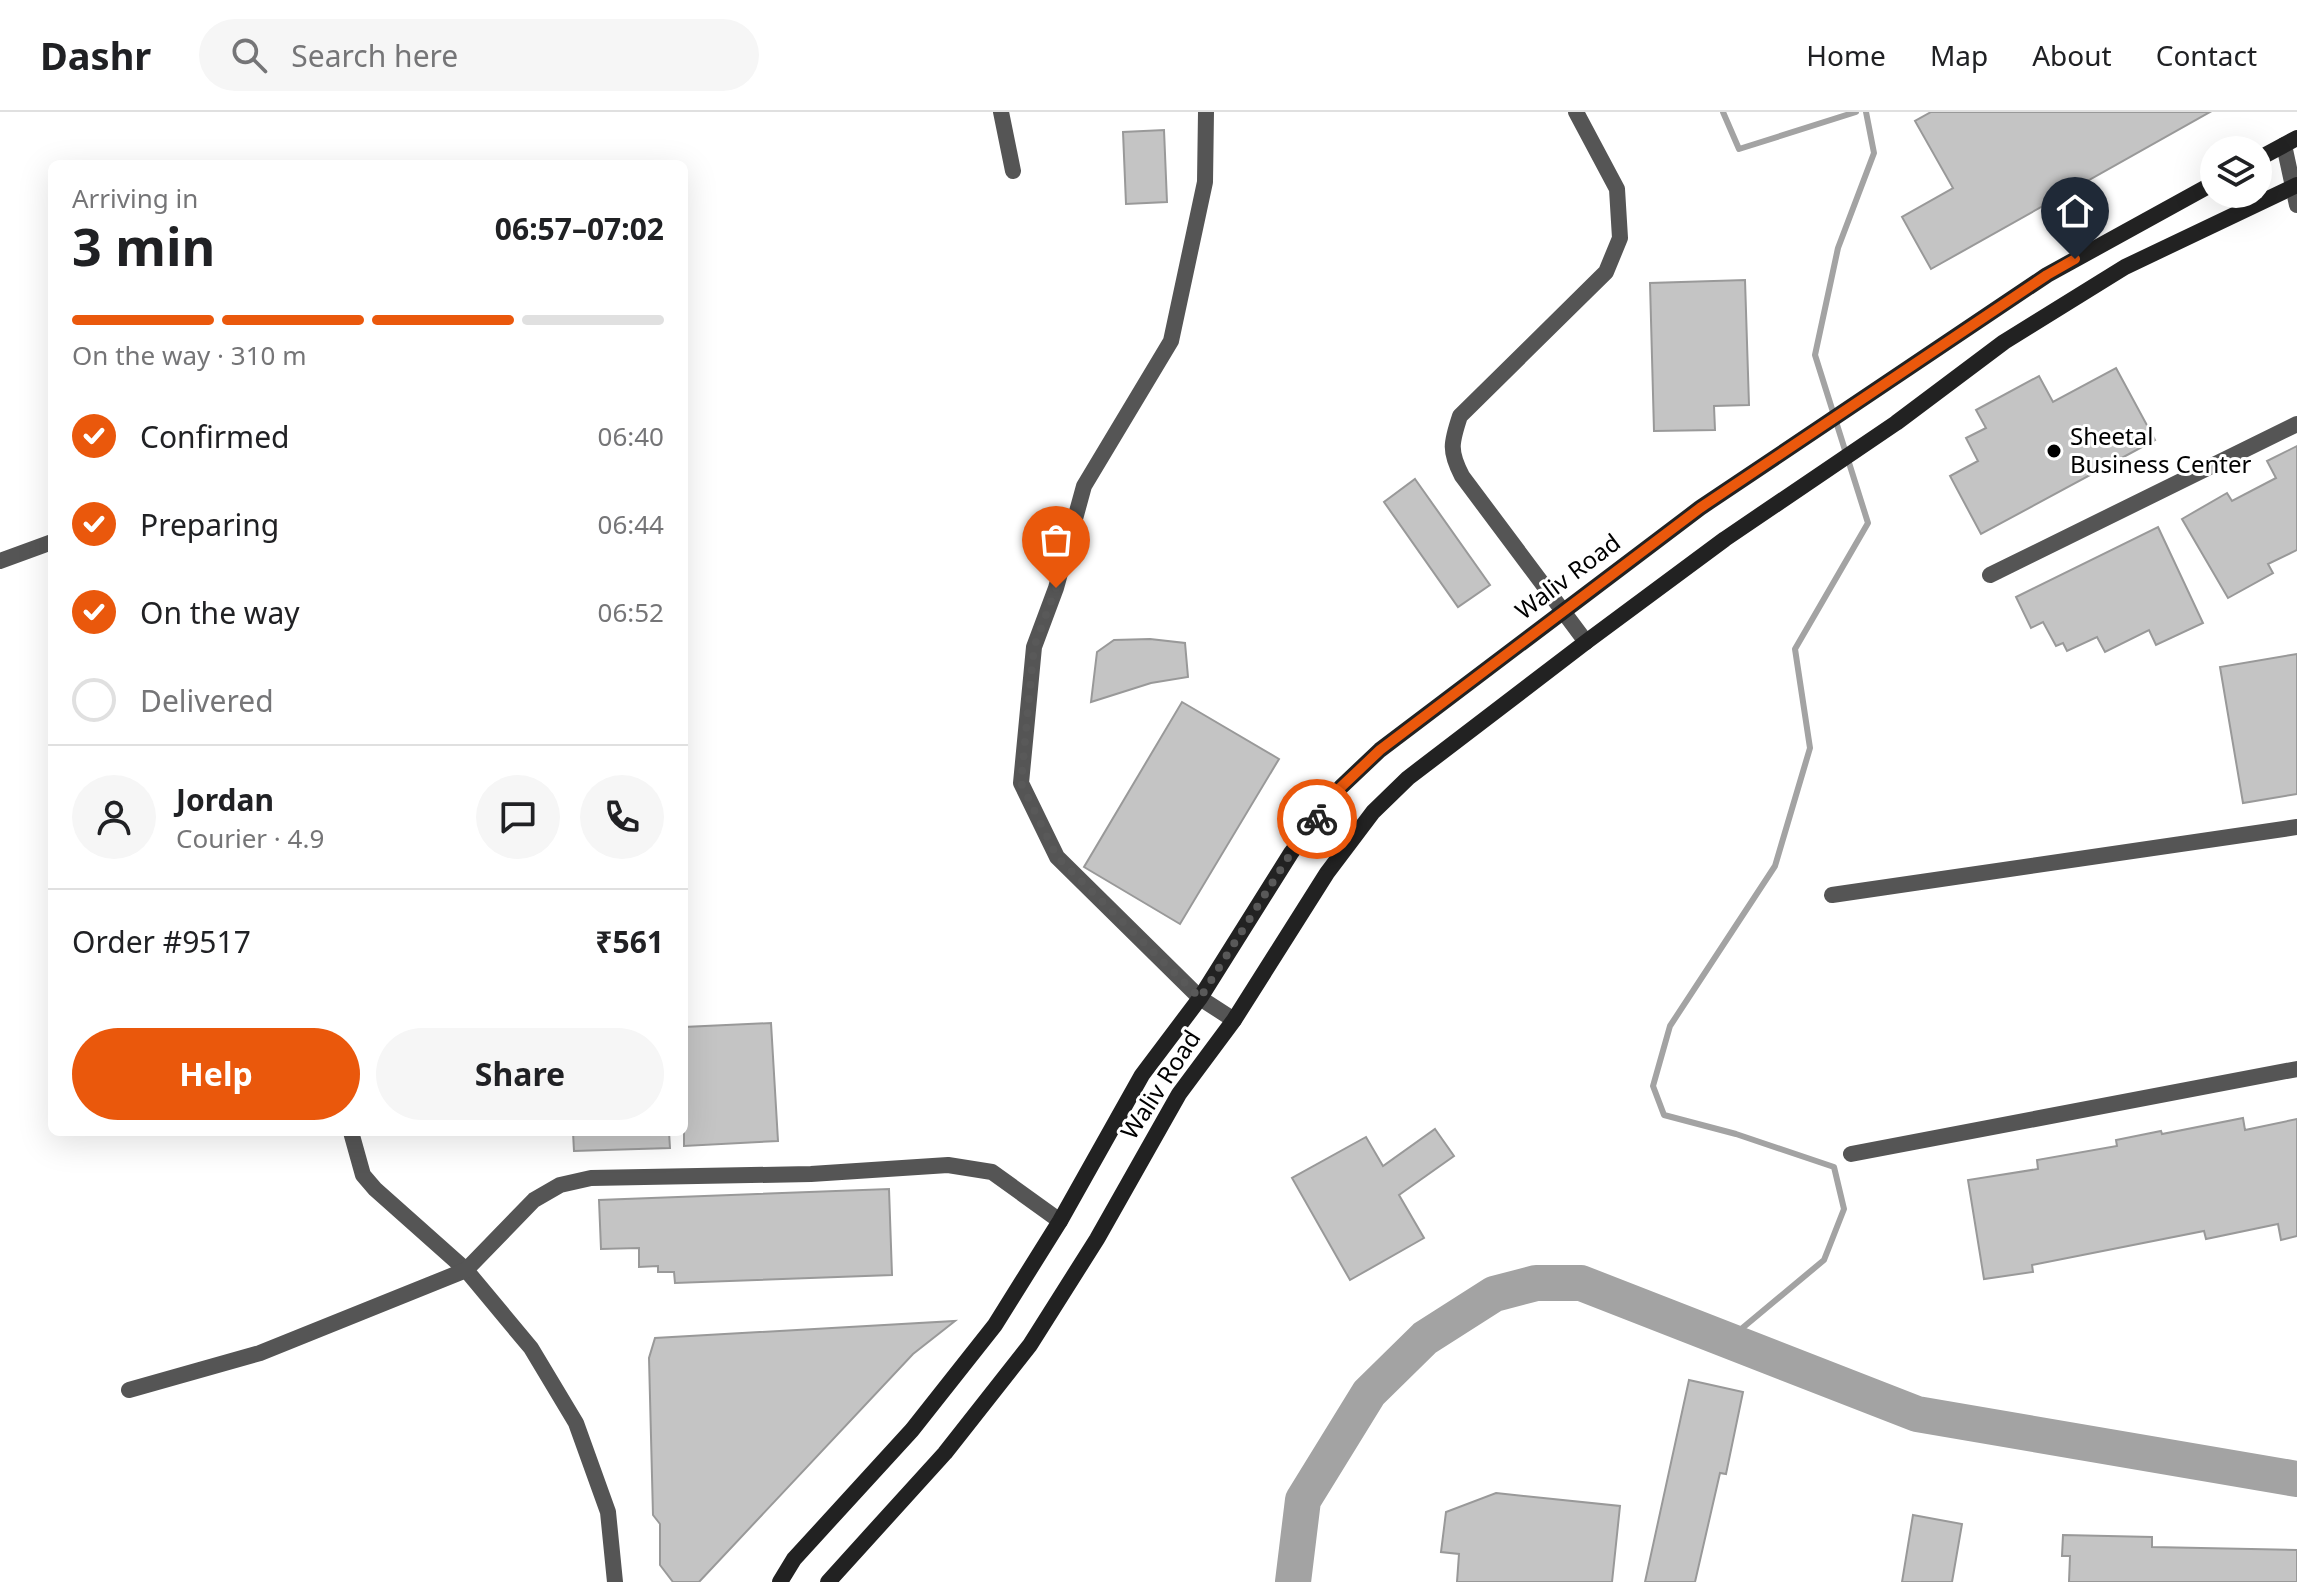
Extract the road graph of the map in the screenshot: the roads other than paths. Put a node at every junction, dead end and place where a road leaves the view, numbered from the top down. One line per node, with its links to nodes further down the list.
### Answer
1 (1001, 112): 6 (street)
2 (1206, 112): 18 (street)
3 (1576, 112): 14 (street)
4 (2291, 142): 5 (main road); 7 (street)
5 (2272, 152)
6 (1013, 171)
7 (2296, 186): 9 (street); 15 (main road, Waliv Road)
8 (2200, 191): 14 (main road, Waliv Road)
9 (2297, 205)
10 (2297, 424): 13 (street)
11 (48, 543): 12 (street)
12 (0, 561)
13 (1990, 575)
14 (1562, 610): 15 (street); 18 (main road, Waliv Road)
15 (1586, 642): 19 (main road, Waliv Road)
16 (2297, 827): 17 (street)
17 (1832, 895)
18 (1200, 998): 19 (street); 23 (main road, Waliv Road)
19 (1234, 1020): 28 (main road, Waliv Road)
20 (2297, 1069): 22 (street)
21 (352, 1136): 24 (street)
22 (1851, 1154)
23 (1060, 1221): 24 (street); 27 (main road, Waliv Road)
24 (466, 1270): 25 (street); 26 (street)
25 (129, 1390)
26 (615, 1582)
27 (780, 1582)
28 (828, 1582)

